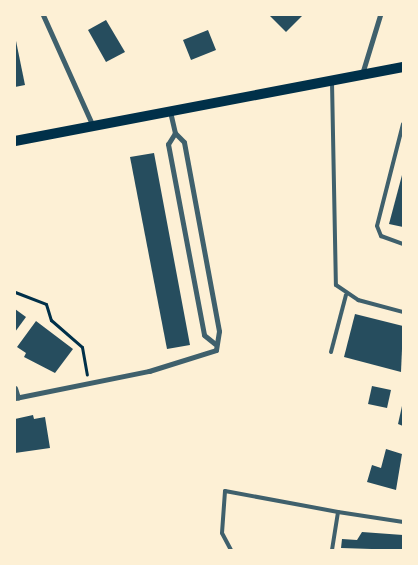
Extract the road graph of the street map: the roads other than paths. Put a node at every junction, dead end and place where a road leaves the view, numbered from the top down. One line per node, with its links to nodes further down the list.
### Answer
1 (43, 15): 8 (street)
2 (380, 15): 4 (street)
3 (403, 67): 4 (main road)
4 (362, 75): 5 (main road)
5 (332, 81): 6 (main road); 12 (lane)
6 (170, 111): 8 (main road); 9 (street)
7 (403, 124): 11 (lane)
8 (93, 126): 10 (main road)
9 (175, 133): 14 (street); 14 (street)
10 (15, 141)
11 (403, 244)
12 (346, 295): 13 (lane); 15 (lane)
13 (403, 312)
14 (215, 344): 17 (street)
15 (332, 352)
16 (15, 388): 17 (street)
17 (16, 398)
18 (338, 512): 19 (lane); 20 (lane); 21 (lane)
19 (403, 522)
20 (231, 550)
21 (332, 550)

